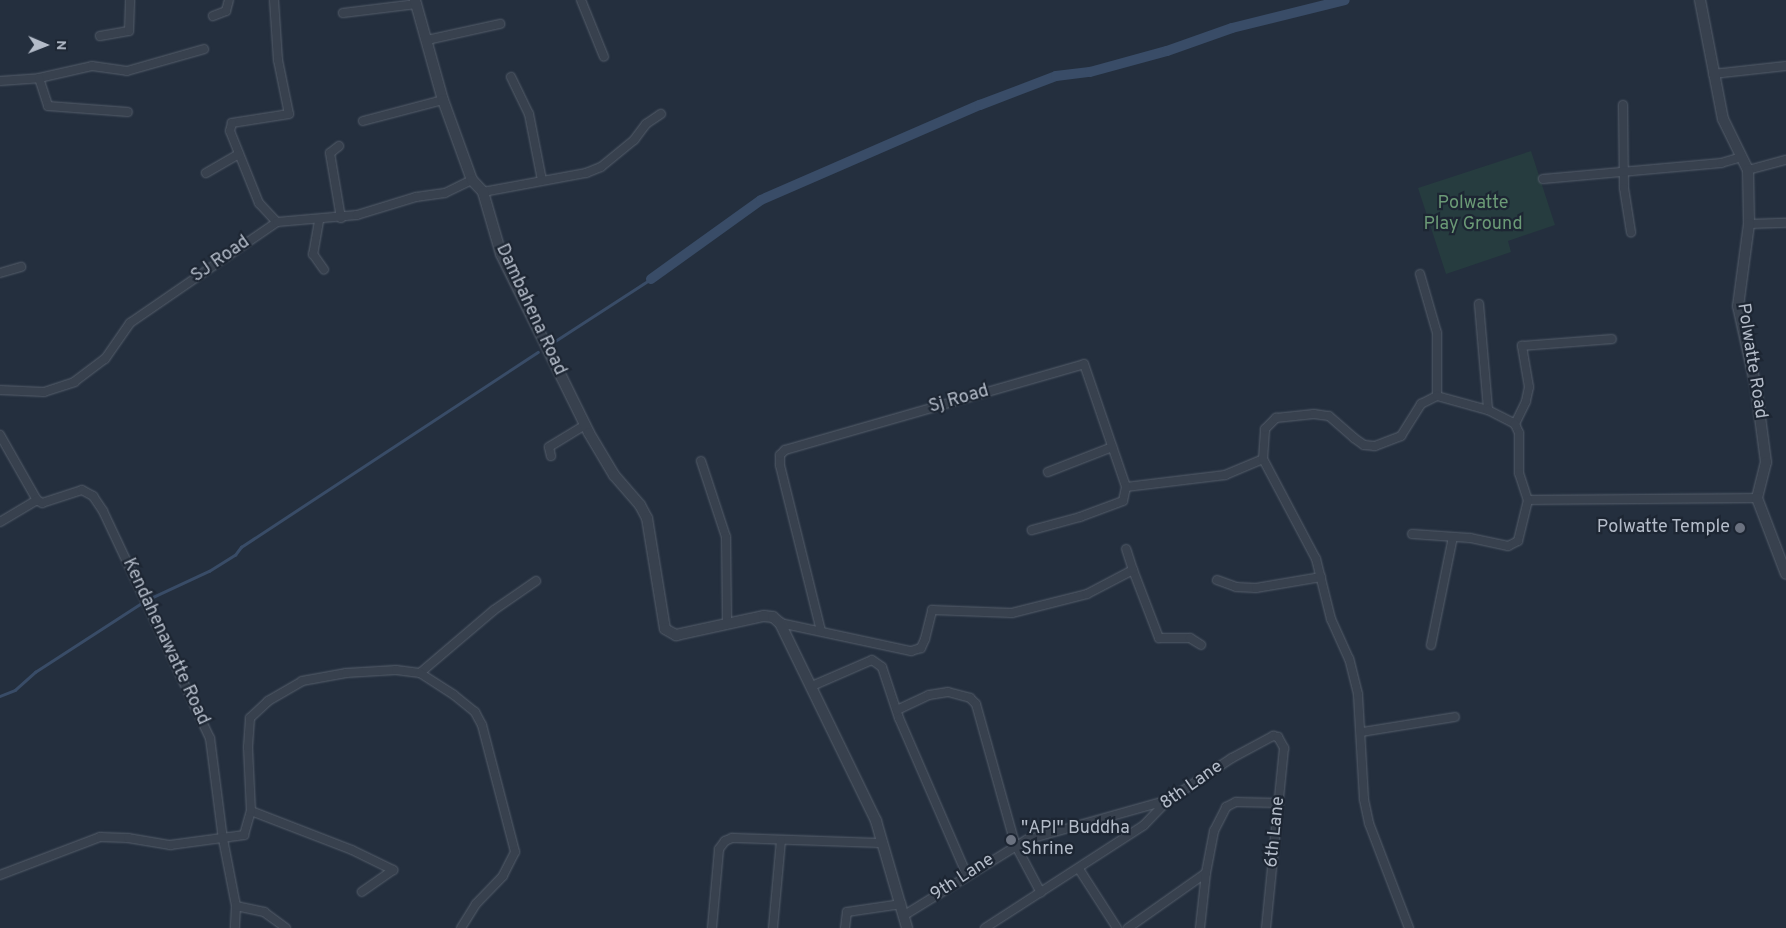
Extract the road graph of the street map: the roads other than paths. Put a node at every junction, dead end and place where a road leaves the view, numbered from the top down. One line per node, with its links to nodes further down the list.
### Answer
1 (130, 0): 10 (street)
2 (229, 0): 8 (street)
3 (274, 0): 25 (street)
4 (581, 0): 13 (street)
5 (1700, 0): 15 (street, Polwatte Road)
6 (416, 2): 7 (street); 11 (street, Dambahena Road)
7 (343, 12)
8 (213, 16)
9 (500, 24): 11 (street)
10 (100, 36)
11 (427, 40): 19 (street, Dambahena Road)
12 (204, 48): 17 (street)
13 (604, 57)
14 (1786, 66): 15 (street)
15 (1713, 74): 26 (street, Polwatte Road)
16 (511, 76): 33 (street)
17 (39, 78): 18 (street); 21 (street)
18 (0, 81)
19 (443, 100): 23 (street); 32 (street, Dambahena Road)
20 (1623, 105): 28 (street)
21 (128, 112)
22 (661, 114): 33 (street)
23 (363, 121)
24 (339, 146): 35 (street)
25 (239, 154): 30 (street); 37 (street)
26 (1742, 157): 28 (street); 29 (street, Polwatte Road)
27 (1786, 160): 29 (street)
28 (1626, 170): 31 (street); 40 (street)
29 (1748, 170): 39 (street, Polwatte Road)
30 (206, 173)
31 (1543, 179)
32 (472, 180): 34 (street, Dambahena Road); 35 (street)
33 (542, 180): 34 (street)
34 (483, 192): 51 (street, Dambahena Road)
35 (341, 218): 36 (street)
36 (319, 220): 37 (street); 42 (street)
37 (277, 222): 47 (street, SJ Road)
38 (1786, 223): 39 (street)
39 (1749, 224): 59 (street, Polwatte Road)
40 (1630, 232)
41 (21, 267): 43 (street)
42 (324, 270)
43 (0, 273)
44 (1420, 274): 48 (street)
45 (1480, 304): 49 (street)
46 (1612, 339): 50 (street)
47 (0, 390)
48 (1437, 396): 49 (street); 55 (street)
49 (1488, 410): 50 (street)
50 (1514, 424): 61 (street)
51 (586, 425): 54 (street); 72 (street, Dambahena Road)
52 (0, 435): 60 (street)
53 (1112, 447): 57 (street); 58 (street, Sj Road); 74 (street, Sj Road)
54 (551, 456)
55 (1263, 458): 58 (street); 69 (street)
56 (701, 461): 72 (street)
57 (1048, 472)
58 (1126, 487): 63 (street)
59 (1757, 498): 61 (street); 68 (street)
60 (37, 500): 62 (street); 86 (street, Kendahenawatte Road)
61 (1528, 500): 65 (street)
62 (0, 522)
63 (1032, 530)
64 (1412, 534): 65 (street)
65 (1453, 538): 75 (street)
66 (1126, 549): 67 (street)
67 (1133, 570): 74 (street); 76 (street)
68 (1786, 574)
69 (1321, 577): 70 (street); 81 (street)
70 (1217, 580)
71 (536, 581): 77 (street)
72 (727, 623): 73 (street, Dambahena Road)
73 (780, 623): 74 (street); 78 (street)
74 (821, 631)
75 (1431, 644)
76 (1201, 645)
77 (420, 673): 85 (street); 101 (street)
78 (812, 686): 79 (street); 88 (street)
79 (896, 710): 89 (street); 93 (street)
80 (1455, 717): 81 (street)
81 (1362, 732): 111 (street)
82 (1278, 737): 83 (street, 8th Lane); 84 (street, 6th Lane)
83 (1167, 800): 89 (street, 9th Lane); 90 (street, 8th Lane)
84 (1280, 802): 91 (street); 110 (street, 6th Lane)
85 (251, 811): 86 (street); 94 (street)
86 (223, 839): 92 (street); 97 (street, Kendahenawatte Road)
87 (781, 840): 88 (street); 102 (street); 103 (street)
88 (883, 843): 96 (street)
89 (1015, 844): 93 (street, 9th Lane); 95 (street)
90 (1079, 869): 95 (street, 8th Lane); 107 (street)
91 (1206, 873): 108 (street); 109 (street)
92 (0, 875)
93 (967, 875): 98 (street, 9th Lane)
94 (362, 892)
95 (1041, 893): 106 (street, 8th Lane)
96 (901, 904): 98 (street); 104 (street)
97 (236, 906): 99 (street, Kendahenawatte Road); 100 (street)
98 (903, 916): 105 (street)
99 (236, 928)
100 (286, 928)
101 (461, 928)
102 (712, 928)
103 (773, 928)
104 (845, 928)
105 (908, 928)
106 (985, 928)
107 (1117, 928)
108 (1128, 928)
109 (1200, 928)
110 (1266, 928)
111 (1408, 928)

